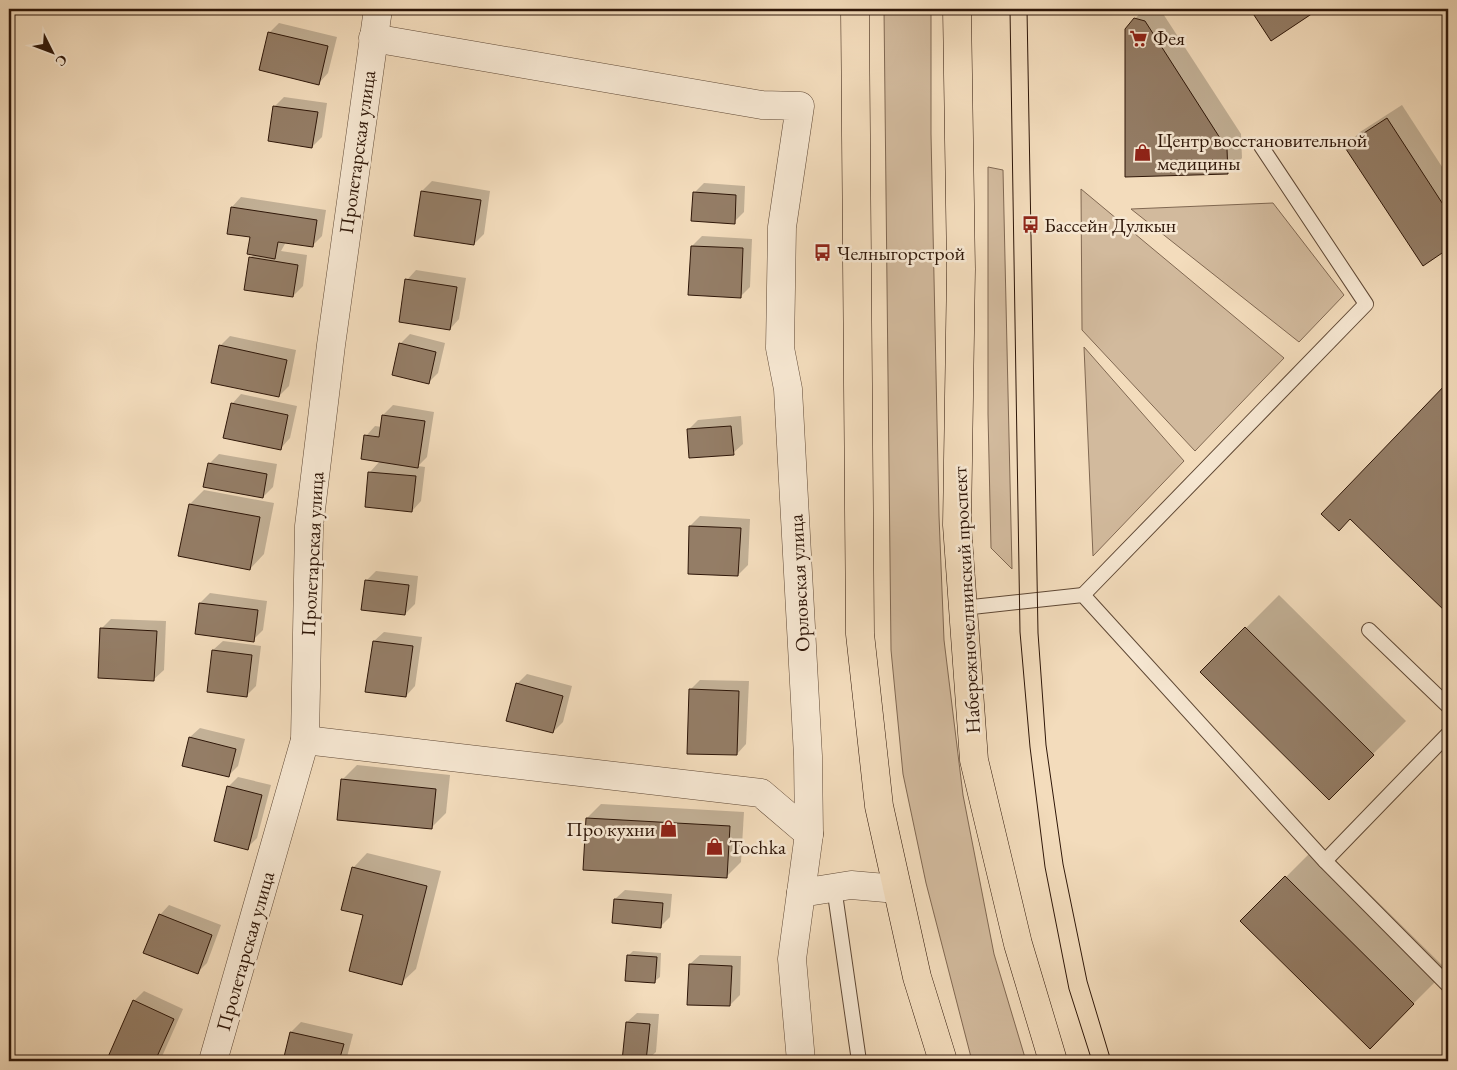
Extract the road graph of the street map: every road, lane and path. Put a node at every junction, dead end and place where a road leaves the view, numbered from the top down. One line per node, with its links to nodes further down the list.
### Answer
1 (378, 9): 4 (street, Пролетарская улица)
2 (855, 9): 15 (main road)
3 (957, 9): 7 (main road, Набережночелнинский проспект)
4 (373, 38): 11 (street, Пролетарская улица); 12 (street, Орловская улица)
5 (1261, 146): 6 (lane)
6 (1083, 595): 7 (lane); 13 (lane)
7 (964, 608): 22 (main road, Набережночелнинский проспект)
8 (1369, 630): 9 (lane)
9 (1448, 706)
10 (1448, 734): 13 (lane)
11 (305, 740): 12 (street); 18 (street, Пролетарская улица)
12 (808, 834): 16 (street, Орловская улица)
13 (1325, 861): 17 (lane)
14 (834, 887): 15 (street); 16 (street); 20 (lane)
15 (897, 889): 21 (main road)
16 (800, 893): 19 (street, Орловская улица)
17 (1448, 985)
18 (213, 1061)
19 (801, 1061)
20 (859, 1061)
21 (943, 1061)
22 (1053, 1061)

